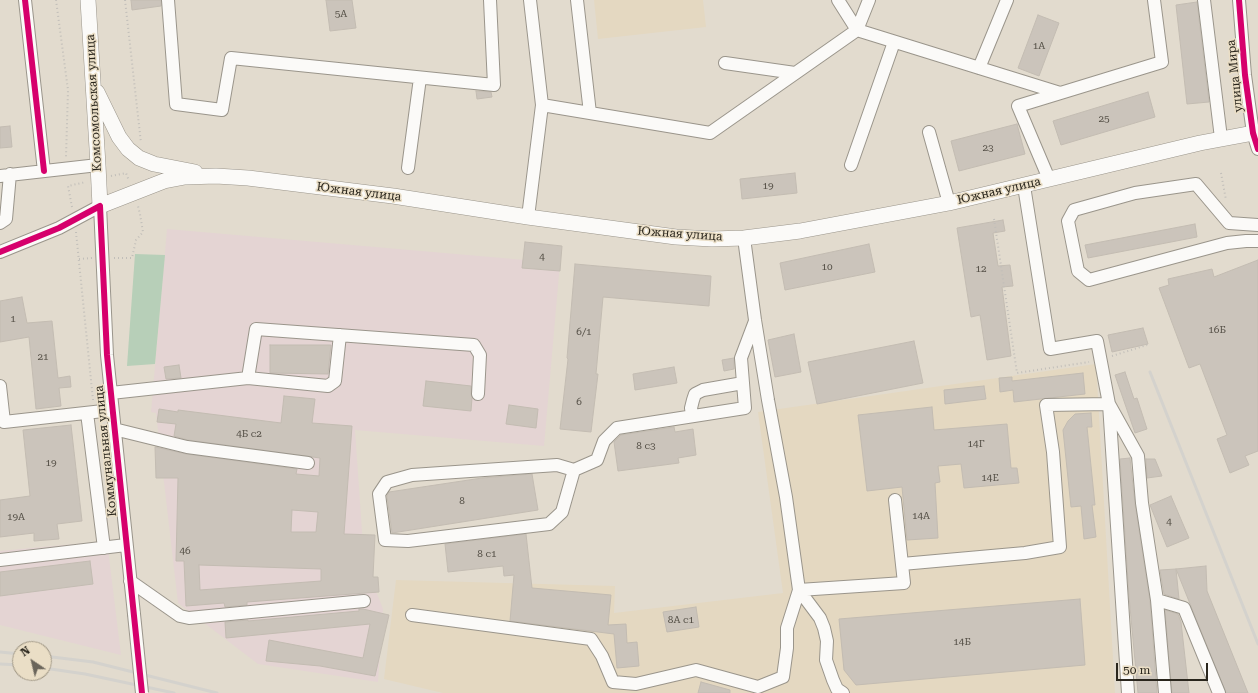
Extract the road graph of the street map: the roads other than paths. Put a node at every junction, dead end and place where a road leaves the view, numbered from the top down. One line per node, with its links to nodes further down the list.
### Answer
1 (25, 0): 30 (street)
2 (88, 0): 19 (main road, Комсомольская улица)
3 (168, 0): 18 (street)
4 (490, 0): 18 (street)
5 (530, 0): 21 (street)
6 (578, 0): 22 (street)
7 (838, 0): 13 (street)
8 (869, 0): 13 (street)
9 (1007, 0): 16 (street)
10 (1154, 0): 20 (street)
11 (1204, 0): 25 (street)
12 (1239, 0): 24 (street, улица Мира)
13 (857, 30): 14 (street); 17 (street)
14 (894, 42): 16 (street); 28 (street)
15 (725, 63): 17 (street)
16 (979, 68): 20 (street)
17 (795, 73): 22 (street)
18 (420, 78): 29 (street)
19 (94, 85): 27 (main road, Комсомольская улица); 32 (main road)
20 (1060, 94): 33 (street)
21 (542, 105): 22 (street); 37 (street)
22 (590, 113)
23 (929, 132): 35 (street)
24 (1255, 132): 25 (main road, Южная улица); 26 (street, улица Мира)
25 (1221, 138): 33 (main road, Южная улица)
26 (1258, 149)
27 (98, 164): 30 (street); 36 (main road, Комсомольская улица)
28 (851, 165)
29 (408, 168)
30 (44, 171): 31 (street)
31 (5, 175): 38 (street)
32 (216, 176): 36 (main road, Южная улица); 37 (main road, Южная улица)
33 (1049, 179): 34 (main road, Южная улица)
34 (1024, 186): 35 (main road, Южная улица); 50 (street)
35 (949, 203): 40 (main road, Южная улица)
36 (100, 206): 42 (street); 48 (street, Коммунальная улица)
37 (528, 217): 40 (main road, Южная улица)
38 (0, 222)
39 (1258, 225): 41 (street)
40 (744, 238): 43 (street)
41 (1258, 241)
42 (0, 252)
43 (756, 320): 46 (street); 63 (street)
44 (340, 335): 45 (street); 45 (street); 49 (street)
45 (248, 378): 48 (street)
46 (743, 383): 53 (street); 53 (street)
47 (0, 386): 52 (street)
48 (111, 393): 51 (street, Коммунальная улица)
49 (478, 394)
50 (1109, 404): 61 (street); 64 (street); 69 (street)
51 (112, 410): 52 (street); 54 (street, Коммунальная улица)
52 (90, 412): 59 (street)
53 (692, 416): 56 (street)
54 (114, 429): 55 (street); 58 (street, Коммунальная улица)
55 (308, 463)
56 (574, 470): 56 (street)
57 (895, 500): 61 (street)
58 (126, 545): 59 (street); 62 (street, Коммунальная улица)
59 (104, 548): 60 (street)
60 (0, 560)
61 (902, 564): 63 (street)
62 (130, 581): 65 (street); 67 (street, Коммунальная улица, bridge)
63 (799, 590): 66 (street); 68 (street)
64 (1157, 600): 70 (street); 71 (street)
65 (364, 601)
66 (412, 615)
67 (142, 693)
68 (843, 693)
69 (1128, 693)
70 (1165, 693)
71 (1219, 693)

